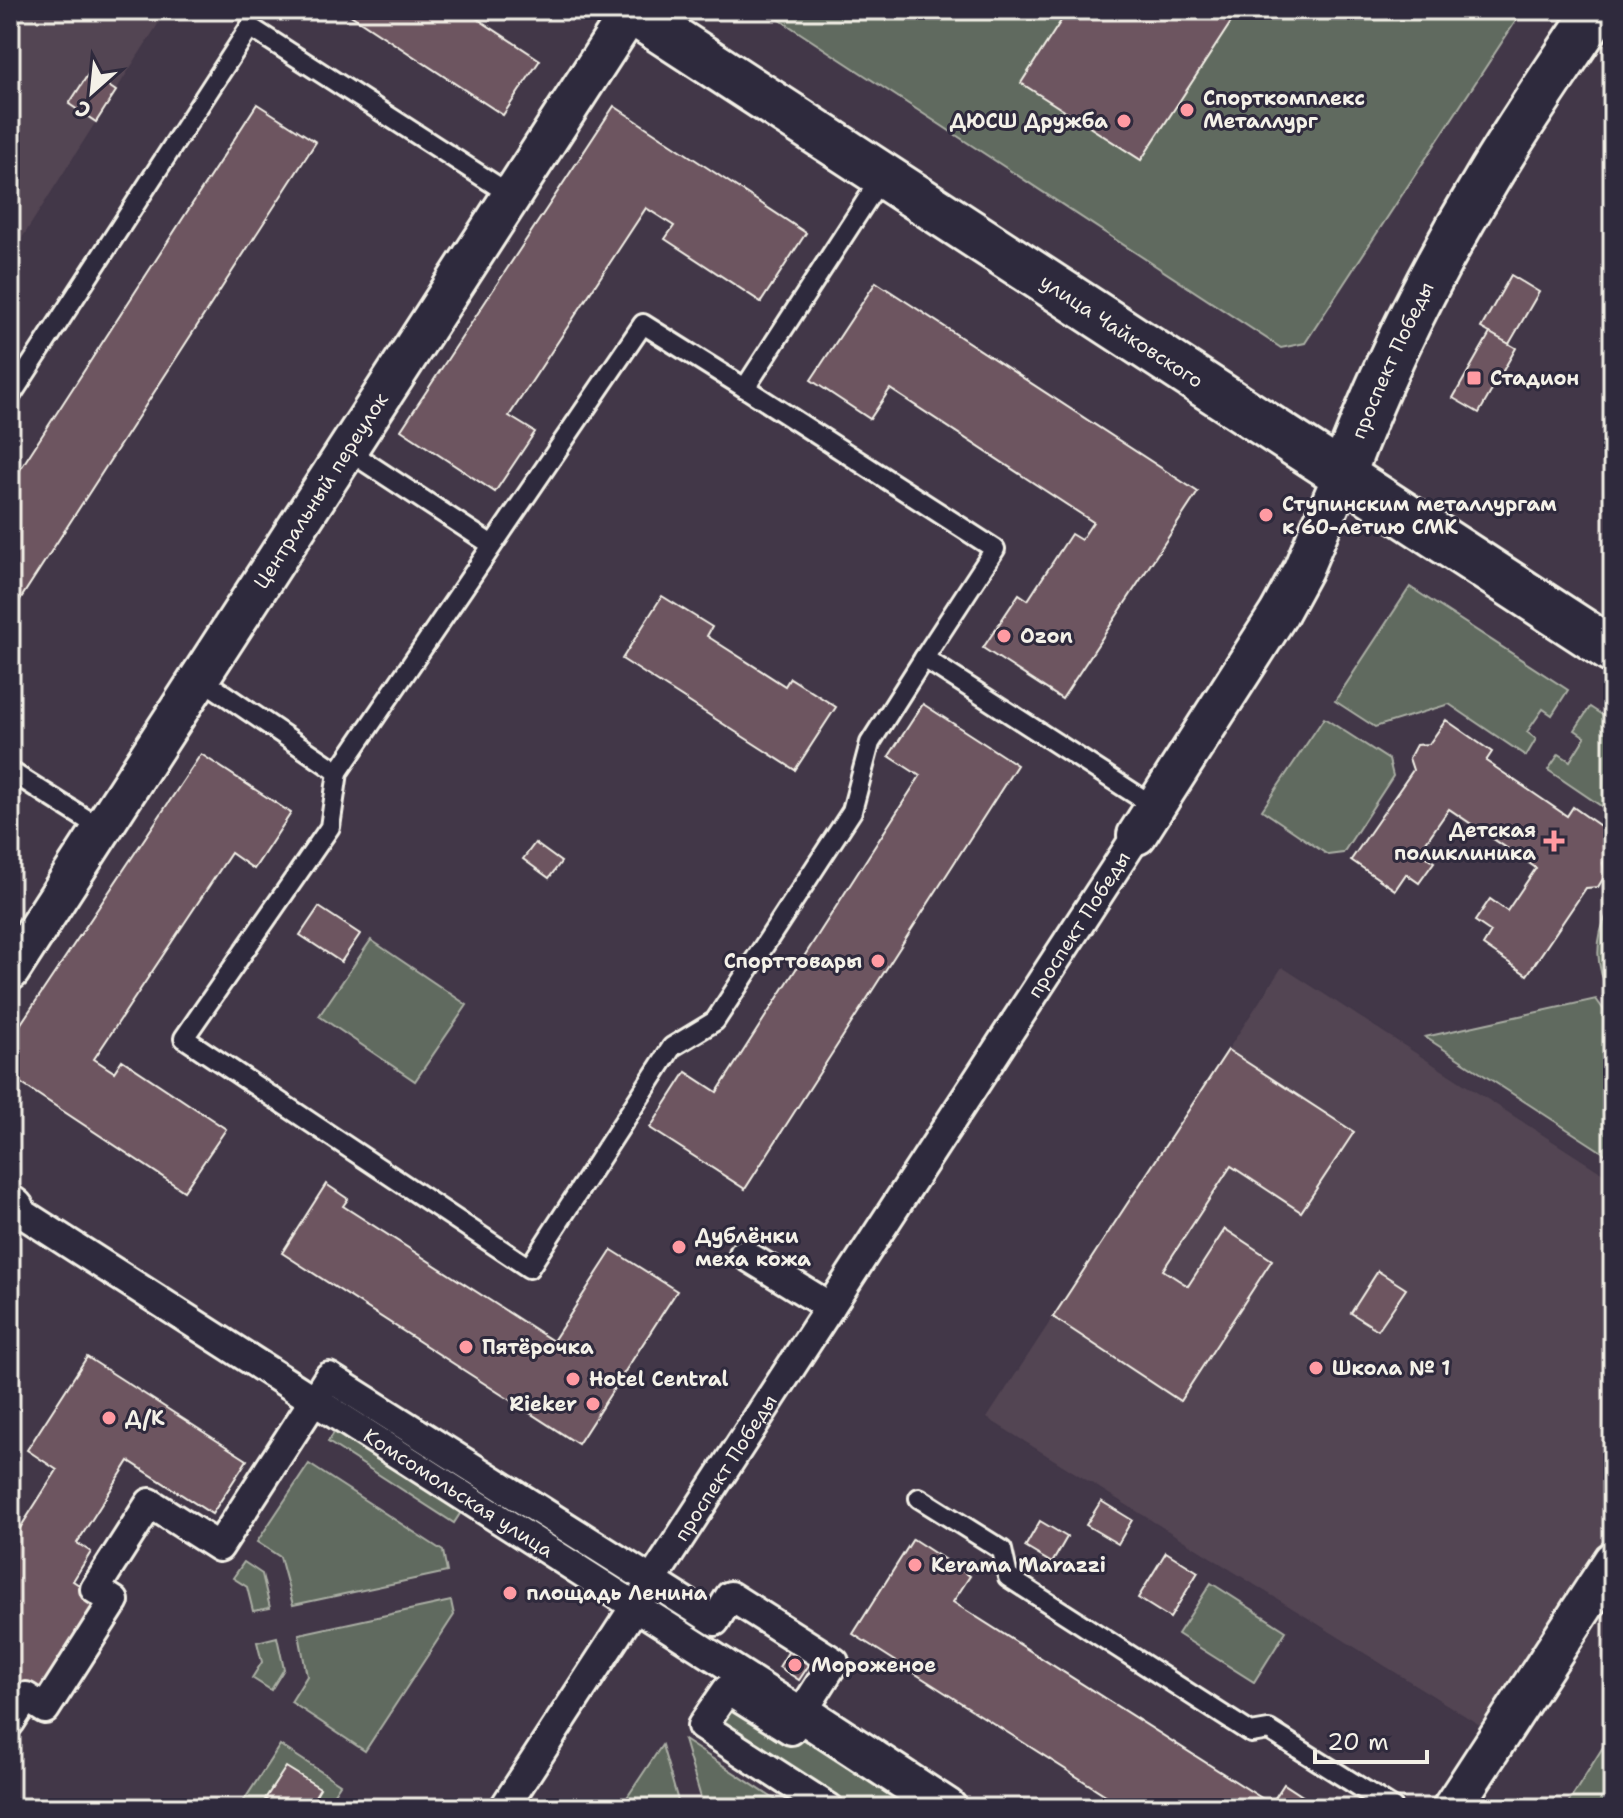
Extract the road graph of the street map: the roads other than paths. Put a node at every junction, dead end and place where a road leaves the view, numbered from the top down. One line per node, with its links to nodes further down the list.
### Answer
1 (1597, 10): 8 (main road, проспект Победы)
2 (630, 11): 3 (main road, улица Чайковского); 4 (street, Центральный переулок)
3 (883, 175): 5 (lane); 8 (main road, улица Чайковского)
4 (511, 195): 6 (lane); 7 (street, Центральный переулок)
5 (745, 388): 9 (lane); 11 (lane)
6 (10, 397)
7 (347, 450): 9 (lane); 12 (street, Центральный переулок)
8 (1343, 474): 10 (main road, улица Чайковского); 15 (street, проспект Победы)
9 (492, 545): 14 (lane)
10 (1613, 651)
11 (924, 658): 14 (lane); 15 (lane)
12 (200, 678): 14 (lane); 16 (street, Центральный переулок)
13 (10, 771): 16 (lane)
14 (338, 772)
15 (1146, 821): 20 (street, проспект Победы)
16 (102, 829): 17 (street, Центральный переулок)
17 (10, 971)
18 (12, 1206): 21 (street, Комсомольская улица)
19 (744, 1254): 20 (street)
20 (830, 1307): 24 (street, проспект Победы)
21 (314, 1400): 24 (street); 25 (street, Комсомольская улица); 27 (street)
22 (919, 1498): 31 (lane)
23 (1613, 1561): 32 (street)
24 (651, 1581): 25 (street, проспект Победы); 26 (street)
25 (635, 1606): 26 (street, Комсомольская улица); 28 (street, проспект Победы)
26 (802, 1713): 29 (street); 30 (street, Комсомольская улица)
27 (10, 1722)
28 (504, 1808)
29 (829, 1808)
30 (947, 1808)
31 (1393, 1808)
32 (1452, 1808)

